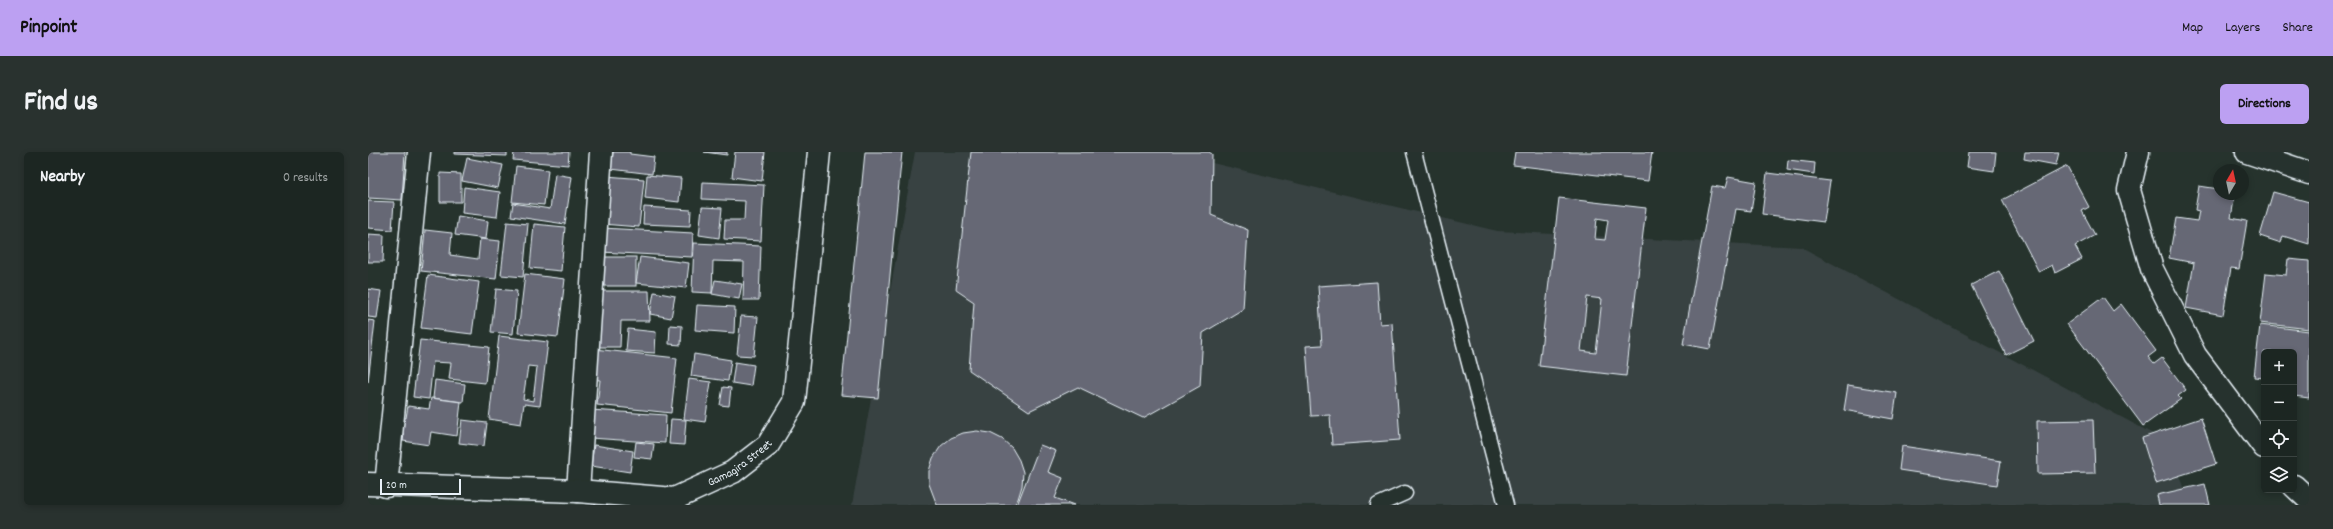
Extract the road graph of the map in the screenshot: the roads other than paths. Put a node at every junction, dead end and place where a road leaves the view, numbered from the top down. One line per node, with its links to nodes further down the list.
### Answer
1 (419, 152): 9 (street)
2 (601, 152): 11 (street)
3 (819, 152): 11 (street, Gamagira Street)
4 (1414, 152): 15 (lane)
5 (2138, 152): 8 (street)
6 (2247, 152): 7 (street)
7 (2309, 173)
8 (2261, 442)
9 (373, 486): 11 (street, Gamagira Street)
10 (2297, 489): 13 (street)
11 (578, 491)
12 (1404, 493): 14 (lane)
13 (2309, 500)
14 (1378, 505)
15 (1506, 505)

